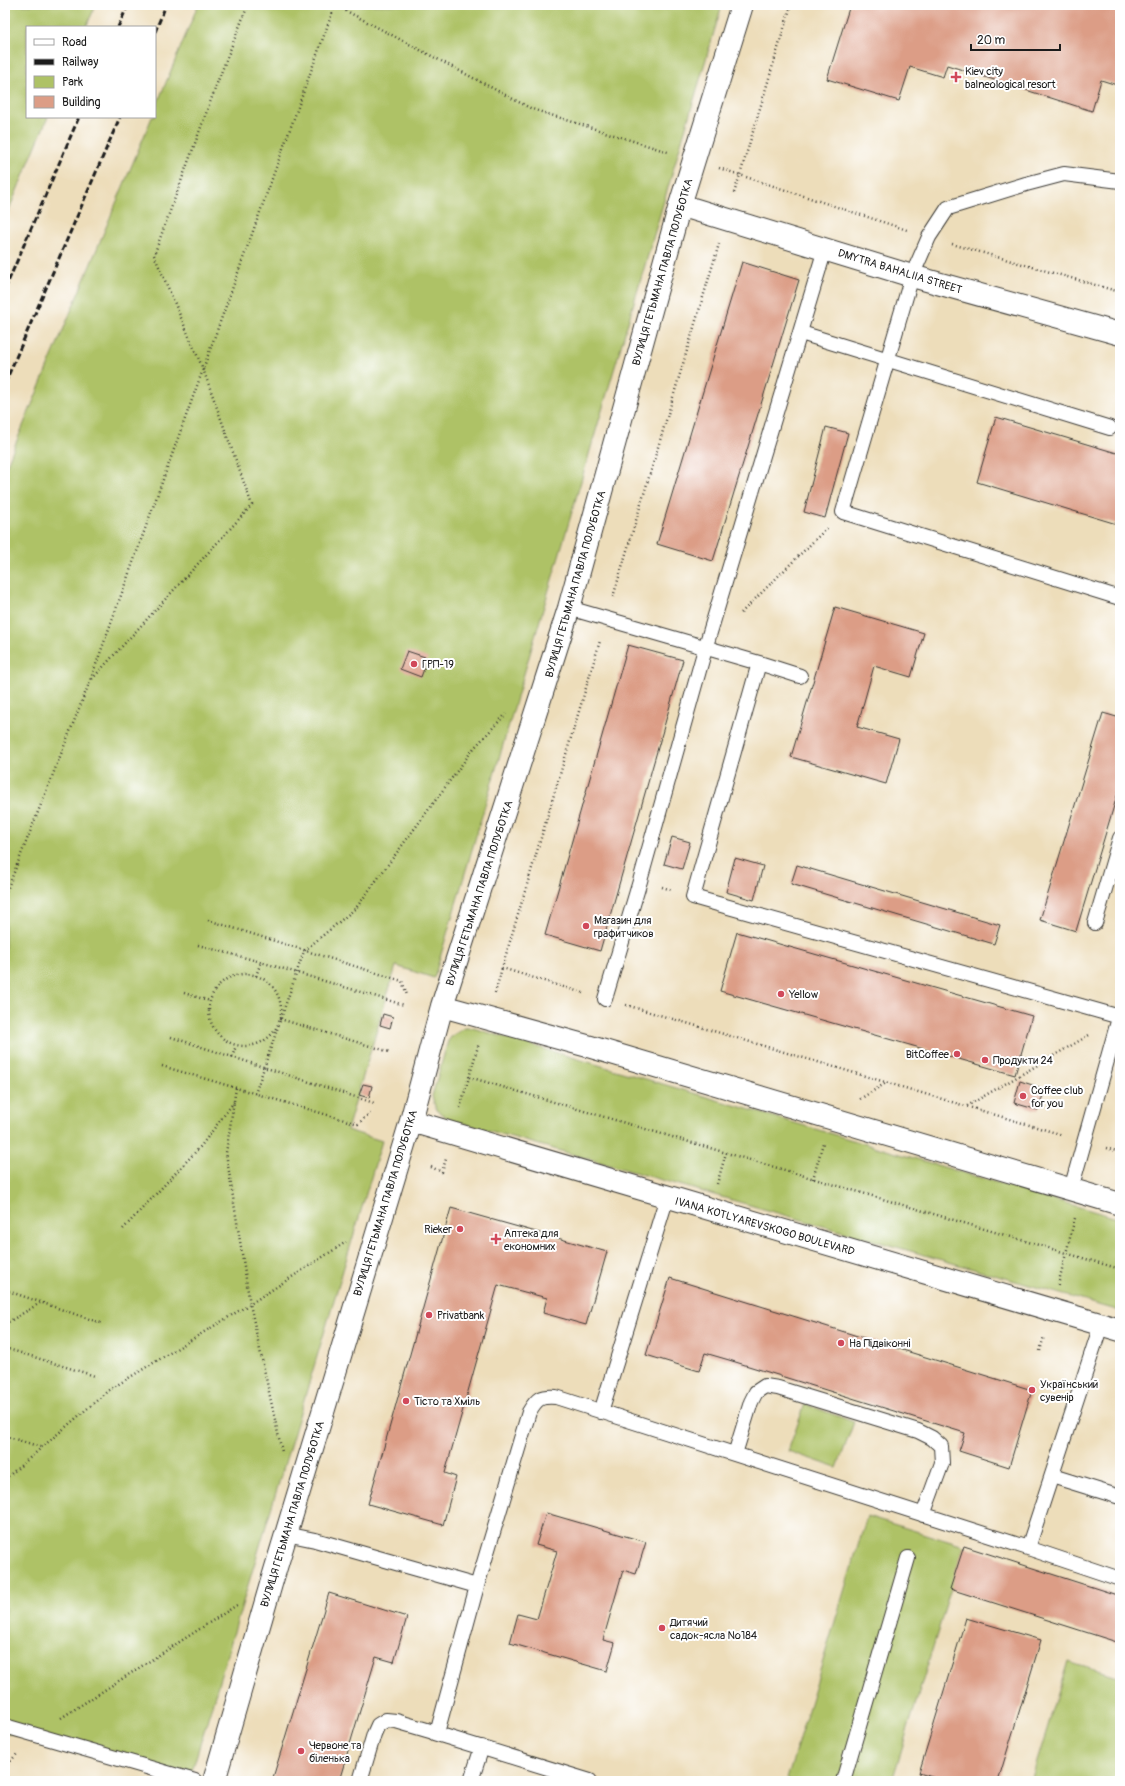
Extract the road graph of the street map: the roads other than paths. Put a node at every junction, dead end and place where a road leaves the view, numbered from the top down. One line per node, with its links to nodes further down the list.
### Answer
1 (742, 5): 3 (street, ВУЛИЦЯ ГЕТЬМАНА ПАВЛА ПОЛУБОТКА)
2 (1120, 181): 5 (lane)
3 (680, 205): 4 (street, DMYTRA BAHALIIA STREET); 10 (street, ВУЛИЦЯ ГЕТЬМАНА ПАВЛА ПОЛУБОТКА)
4 (826, 249): 5 (street, DMYTRA BAHALIIA STREET); 6 (lane)
5 (912, 276): 7 (street, DMYTRA BAHALIIA STREET); 9 (lane)
6 (801, 333): 8 (lane); 11 (lane)
7 (1120, 334)
8 (1110, 428)
9 (1120, 598)
10 (569, 608): 11 (lane); 17 (street, ВУЛИЦЯ ГЕТЬМАНА ПАВЛА ПОЛУБОТКА)
11 (705, 648): 12 (lane); 16 (lane)
12 (759, 664): 13 (lane); 18 (lane)
13 (800, 676)
14 (1120, 838): 15 (lane)
15 (1095, 922)
16 (605, 999)
17 (442, 1006): 19 (street, ВУЛИЦЯ ГЕТЬМАНА ПАВЛА ПОЛУБОТКА); 20 (street)
18 (1120, 1018): 20 (lane)
19 (411, 1122): 21 (street, IVANA KOTLYAREVSKOGO BOULEVARD); 29 (street, ВУЛИЦЯ ГЕТЬМАНА ПАВЛА ПОЛУБОТКА)
20 (1076, 1191): 22 (street)
21 (667, 1197): 23 (street, IVANA KOTLYAREVSKOGO BOULEVARD); 24 (lane)
22 (1120, 1204)
23 (1110, 1328): 26 (lane)
24 (601, 1412): 25 (lane); 33 (lane)
25 (735, 1454): 28 (lane); 28 (lane)
26 (1052, 1476): 27 (lane); 30 (lane)
27 (1120, 1497)
28 (923, 1515): 30 (lane)
29 (286, 1534): 33 (lane); 38 (street, ВУЛИЦЯ ГЕТЬМАНА ПАВЛА ПОЛУБОТКА)
30 (1028, 1548): 32 (lane)
31 (908, 1558): 42 (lane)
32 (1120, 1579)
33 (477, 1586): 35 (lane)
34 (5, 1726): 37 (lane)
35 (435, 1733): 36 (lane); 39 (lane)
36 (482, 1747): 40 (lane); 41 (lane)
37 (196, 1781)
38 (214, 1781)
39 (360, 1781)
40 (471, 1781)
41 (590, 1781)
42 (842, 1781)

